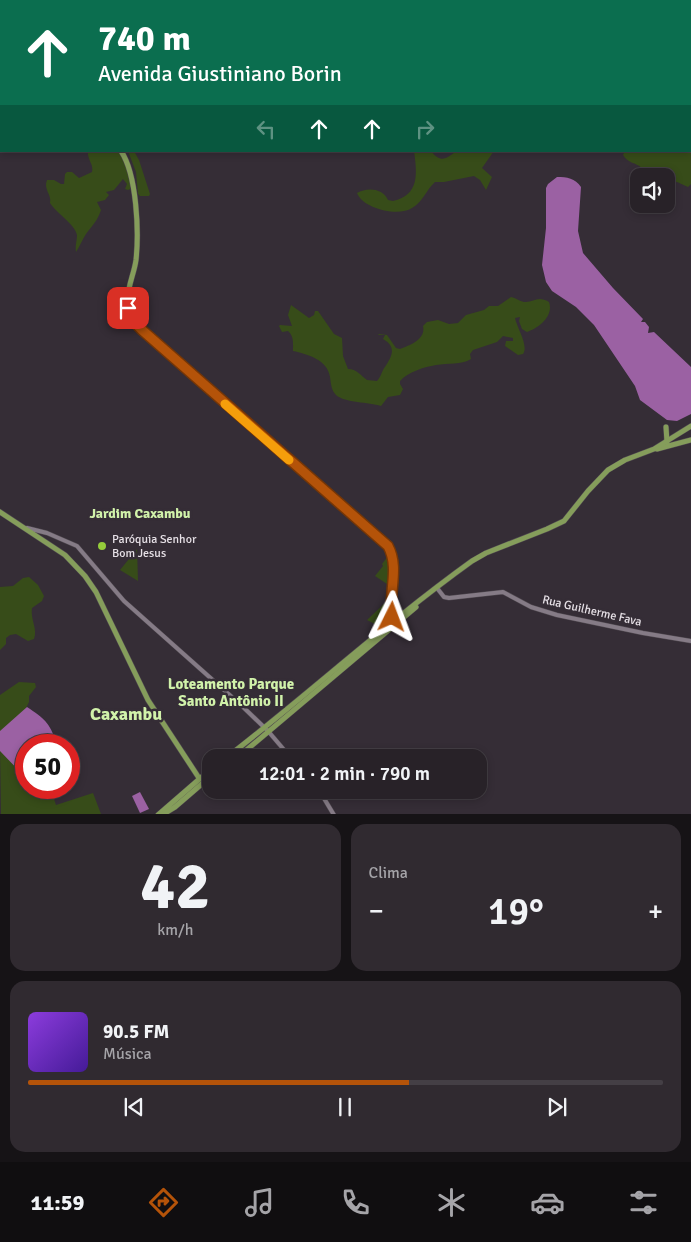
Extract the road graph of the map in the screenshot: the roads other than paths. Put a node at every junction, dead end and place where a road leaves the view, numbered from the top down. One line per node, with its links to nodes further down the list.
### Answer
1 (122, 152): 10 (main road)
2 (691, 426): 5 (main road)
3 (666, 427): 5 (main road)
4 (691, 440): 6 (main road)
5 (667, 442): 6 (main road)
6 (654, 450): 9 (main road)
7 (0, 512): 8 (main road)
8 (26, 528): 12 (street); 17 (main road)
9 (437, 588): 10 (main road); 11 (street, Rua Guilherme Fava)
10 (395, 622): 12 (main road); 13 (main road)
11 (691, 641)
12 (264, 726): 13 (street); 14 (main road)
13 (268, 731): 15 (main road); 16 (street)
14 (237, 749)
15 (247, 749)
16 (283, 749)
17 (202, 774)
18 (202, 779): 21 (main road)
19 (202, 780): 22 (main road)
20 (325, 799): 23 (street)
21 (158, 814)
22 (162, 814)
23 (334, 814)

